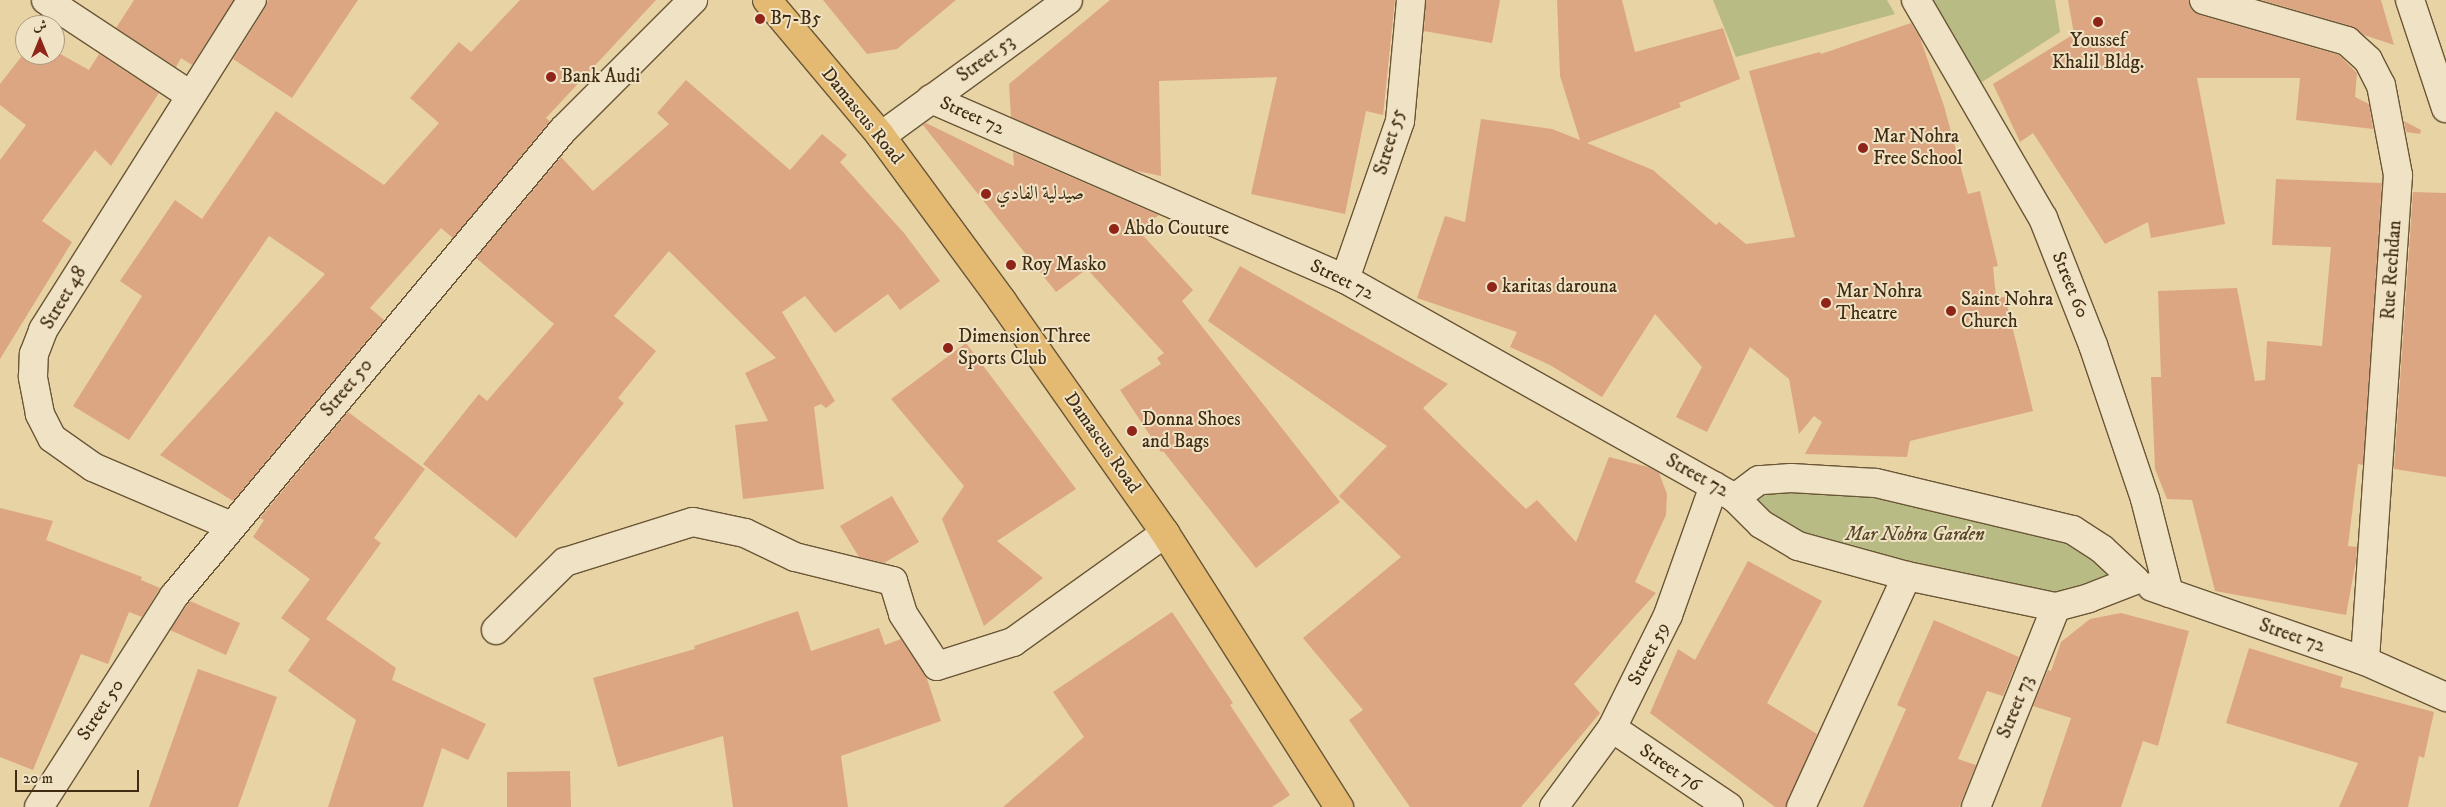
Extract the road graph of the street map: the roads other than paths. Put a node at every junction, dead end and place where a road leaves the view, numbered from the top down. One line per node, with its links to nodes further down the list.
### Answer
1 (46, 0): 10 (street)
2 (252, 0): 10 (street, Street 48)
3 (693, 0): 16 (street, Street 50)
4 (767, 0): 13 (main road, Damascus Road)
5 (1068, 0): 11 (street, Street 53)
6 (1411, 0): 14 (street, Street 55)
7 (1916, 0): 20 (street, Street 60)
8 (2204, 0): 23 (street, Rue Rechdan)
9 (2410, 0): 12 (street)
10 (190, 96): 16 (street, Street 48)
11 (932, 99): 13 (street, Street 53); 14 (street, Street 72)
12 (2446, 108)
13 (880, 136): 17 (main road, Damascus Road)
14 (1345, 279): 15 (street, Street 72)
15 (1725, 492): 18 (street, Street 72); 19 (street, Street 72); 25 (street, Street 59)
16 (231, 526): 27 (street, Street 50)
17 (1165, 533): 22 (street); 26 (main road, Damascus Road)
18 (1908, 576): 21 (street, Street 72); 30 (street)
19 (2135, 580): 20 (street, Street 72); 21 (street, Street 72)
20 (2169, 593): 23 (street, Street 72)
21 (2056, 607): 31 (street, Street 73)
22 (496, 630)
23 (2365, 661): 24 (street, Street 72)
24 (2446, 697)
25 (1612, 728): 28 (street, Street 59); 29 (street, Street 76)
26 (1331, 804)
27 (39, 807)
28 (1554, 807)
29 (1729, 807)
30 (1801, 807)
31 (1976, 807)

